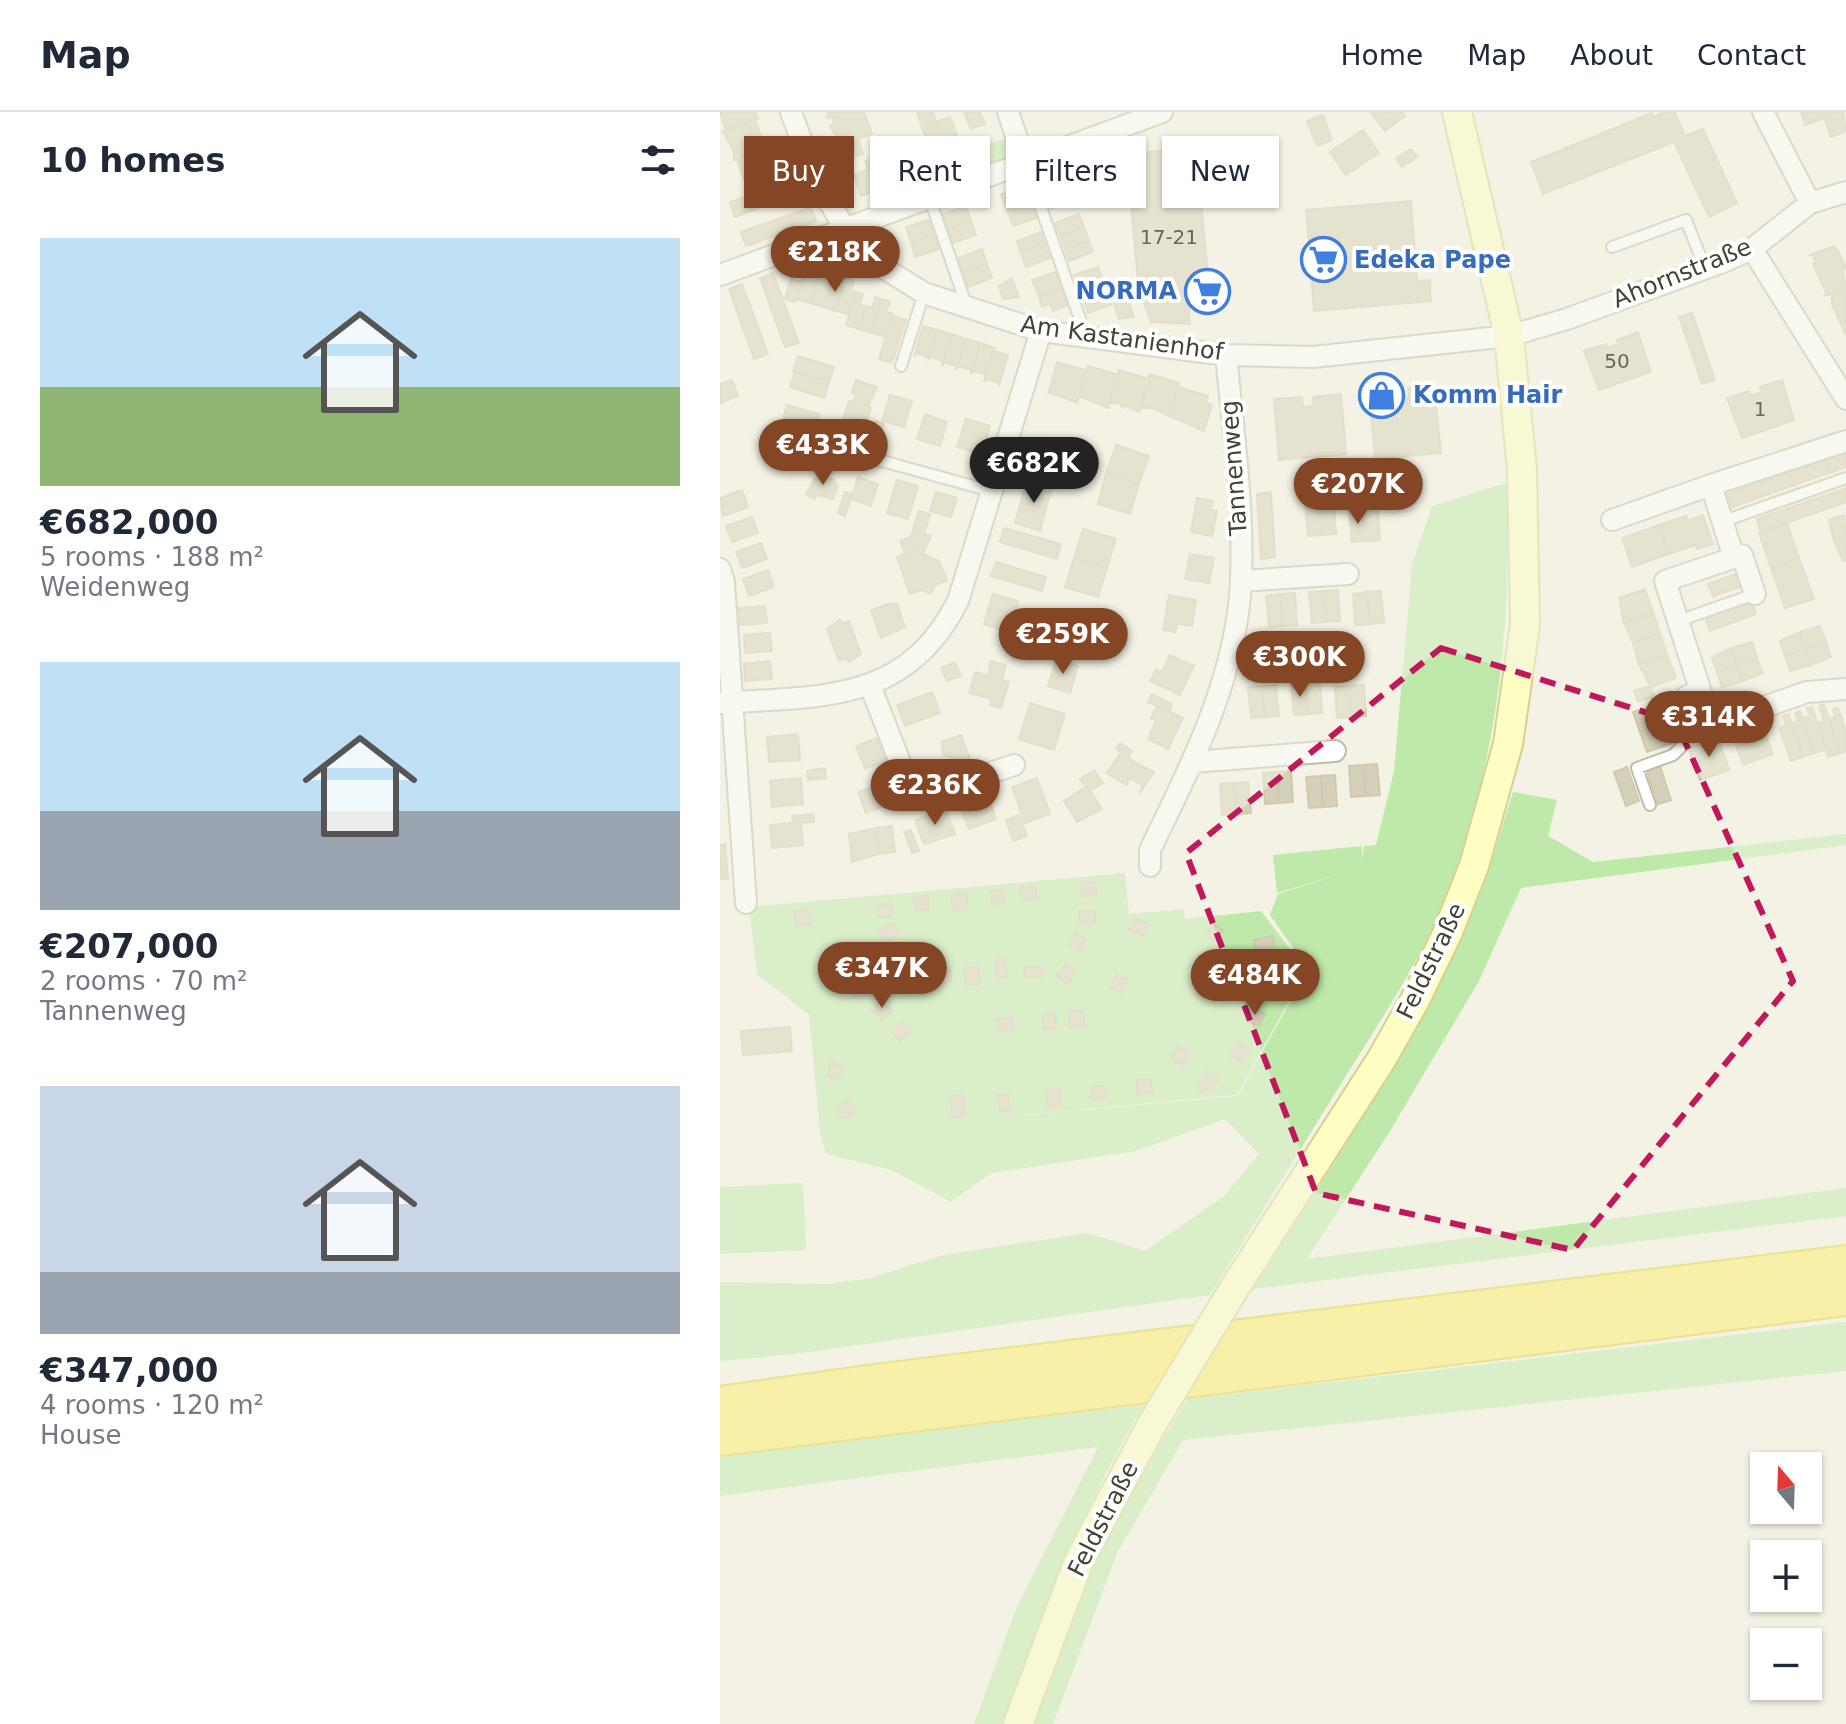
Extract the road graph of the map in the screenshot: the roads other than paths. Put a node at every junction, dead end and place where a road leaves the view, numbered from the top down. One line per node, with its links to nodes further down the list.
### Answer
1 (791, 112): 13 (street, Am Kastanienhof)
2 (1008, 112): 6 (street)
3 (1161, 112): 7 (street)
4 (1457, 112): 21 (main road, Feldstraße)
5 (1763, 112): 9 (street)
6 (1016, 136)
7 (1093, 136)
8 (1846, 192): 9 (street, Ahornstraße)
9 (1810, 203): 15 (street, Ahornstraße)
10 (904, 208): 13 (street)
11 (933, 208): 19 (lane)
12 (1041, 208): 22 (lane)
13 (845, 229): 17 (street); 18 (street, Am Kastanienhof)
14 (1612, 247): 16 (lane)
15 (1752, 249): 16 (street, Ahornstraße); 25 (street)
16 (1705, 268): 21 (street, Ahornstraße)
17 (720, 275)
18 (924, 293): 19 (street, Am Kastanienhof); 24 (lane)
19 (969, 311): 20 (street, Am Kastanienhof)
20 (1041, 331): 22 (street, Am Kastanienhof); 30 (street)
21 (1509, 336): 23 (street, Am Kastanienhof); 55 (main road, Feldstraße, bridge)
22 (1087, 337): 23 (street, Am Kastanienhof)
23 (1226, 355): 36 (street, Tannenweg)
24 (901, 366)
25 (1846, 399)
26 (1846, 441): 29 (street)
27 (835, 448): 30 (lane)
28 (1846, 478): 32 (lane)
29 (1711, 485): 31 (street); 32 (street)
30 (991, 491): 39 (street)
31 (1612, 520)
32 (1721, 522): 33 (street)
33 (1734, 558): 37 (street); 38 (street)
34 (720, 569): 41 (street)
35 (1348, 574): 36 (street)
36 (1241, 581): 44 (street, Tannenweg)
37 (1755, 594): 38 (lane)
38 (1678, 621): 42 (street)
39 (870, 685): 41 (street); 45 (street)
40 (1846, 689): 42 (street)
41 (726, 703): 48 (street)
42 (1698, 730): 46 (lane)
43 (1335, 751): 44 (street)
44 (1192, 762): 47 (street, Tannenweg)
45 (1014, 765)
46 (1650, 805)
47 (1150, 866)
48 (746, 903)
49 (1846, 1264): 51 (highway)
50 (1846, 1297): 54 (highway)
51 (882, 1382): 52 (highway); 53 (highway)
52 (720, 1386)
53 (720, 1405)
54 (728, 1436)
55 (1018, 1724)

